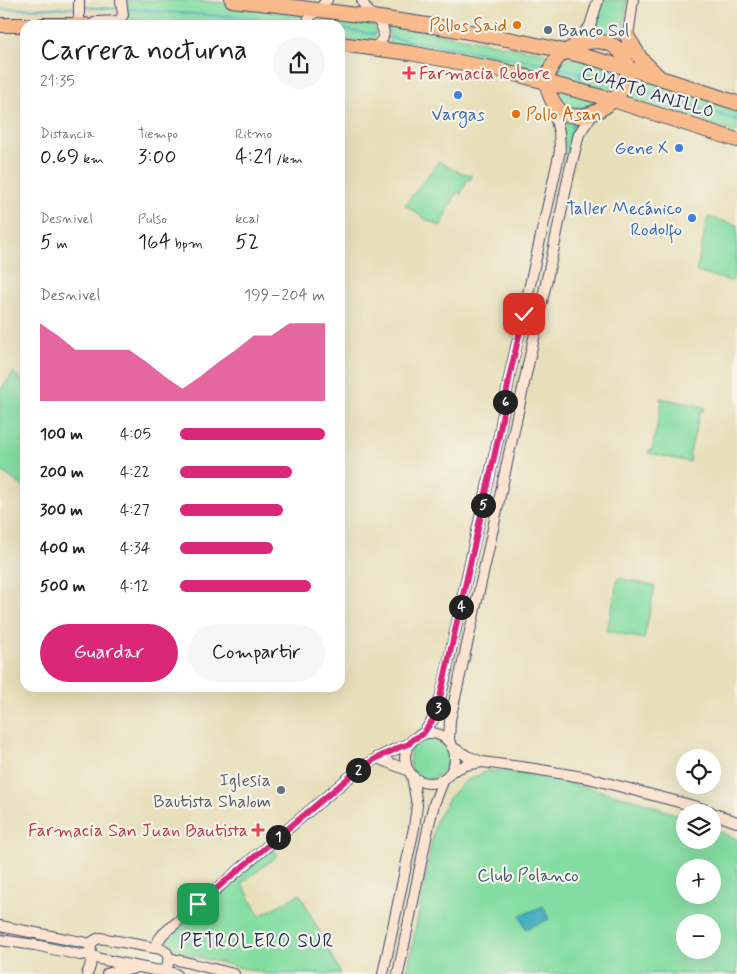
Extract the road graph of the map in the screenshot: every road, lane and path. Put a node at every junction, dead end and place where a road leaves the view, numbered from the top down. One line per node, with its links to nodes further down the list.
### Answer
1 (232, 0): 7 (highway, CUARTO ANILLO)
2 (362, 0): 8 (main road)
3 (598, 0): 17 (main road)
4 (633, 0): 14 (main road)
5 (79, 1): 9 (main road)
6 (122, 3): 10 (main road)
7 (323, 5): 8 (highway, CUARTO ANILLO); 11 (main road)
8 (374, 17): 16 (main road); 17 (highway, CUARTO ANILLO)
9 (81, 20)
10 (120, 20)
11 (308, 20)
12 (0, 25): 13 (highway)
13 (20, 25)
14 (628, 36): 18 (main road); 20 (highway)
15 (345, 45): 16 (highway, CUARTO ANILLO)
16 (373, 48): 19 (highway, CUARTO ANILLO)
17 (569, 49): 18 (highway, CUARTO ANILLO); 18 (highway); 21 (highway)
18 (626, 64): 20 (highway, CUARTO ANILLO); 22 (highway)
19 (522, 76): 21 (highway, CUARTO ANILLO); 25 (highway)
20 (661, 78): 23 (highway, CUARTO ANILLO)
21 (548, 87): 22 (highway, CUARTO ANILLO); 24 (highway); 25 (main road)
22 (613, 100): 24 (highway); 26 (highway, CUARTO ANILLO)
23 (737, 103)
24 (593, 112): 28 (main road)
25 (556, 117): 27 (main road)
26 (737, 140)
27 (546, 217): 28 (main road); 29 (main road)
28 (560, 221): 30 (main road)
29 (444, 683): 30 (main road); 31 (main road)
30 (450, 720): 33 (main road)
31 (423, 734): 32 (main road); 33 (main road)
32 (409, 744): 34 (main road); 37 (main road)
33 (451, 745): 35 (main road); 36 (main road)
34 (377, 758): 37 (main road); 44 (main road)
35 (482, 762): 36 (main road); 39 (main road)
36 (452, 771): 38 (main road)
37 (410, 773): 38 (main road); 53 (main road)
38 (444, 779): 54 (main road)
39 (686, 804)
40 (721, 816): 41 (main road)
41 (737, 822)
42 (0, 926): 45 (main road)
43 (0, 940): 45 (main road)
44 (157, 948): 45 (main road); 46 (main road)
45 (91, 950): 47 (main road); 49 (main road)
46 (169, 958): 48 (main road); 52 (main road)
47 (137, 967): 48 (main road); 50 (main road)
48 (166, 971): 51 (main road)
49 (87, 974)
50 (107, 974)
51 (176, 974)
52 (234, 974)
53 (383, 974)
54 (398, 974)

